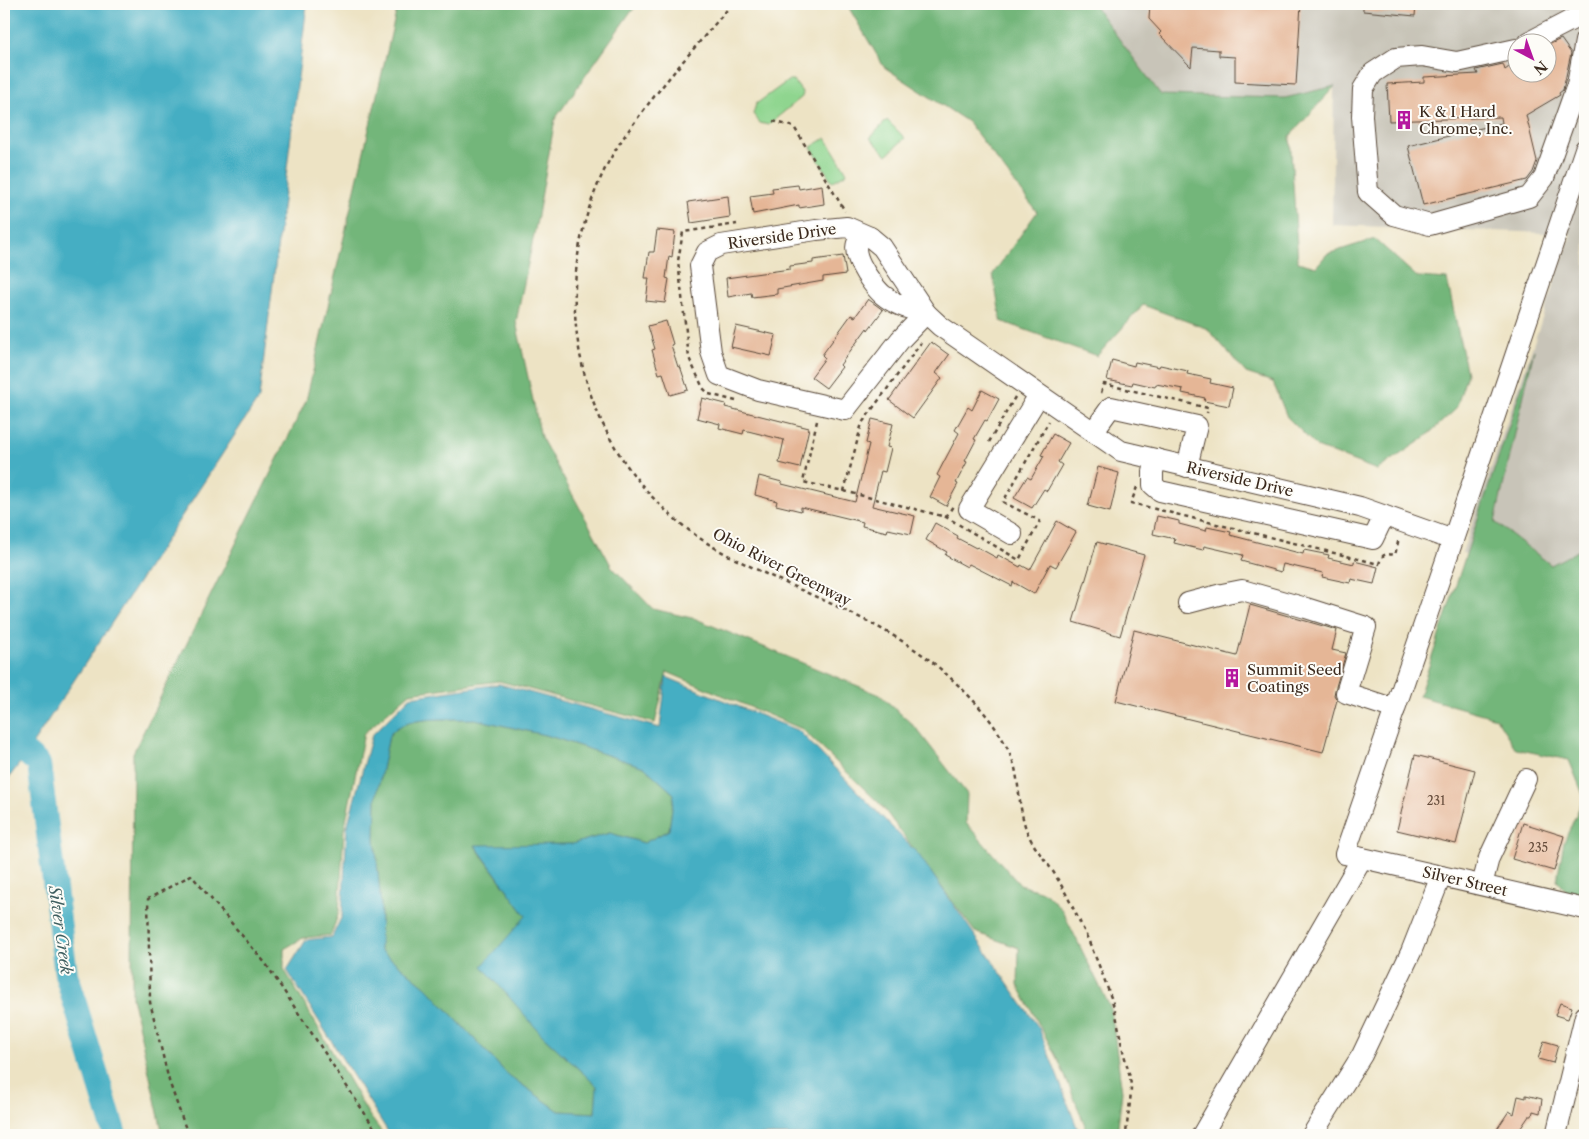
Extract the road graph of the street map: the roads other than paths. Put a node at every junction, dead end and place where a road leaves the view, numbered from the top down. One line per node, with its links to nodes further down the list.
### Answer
1 (1585, 13): 2 (street)
2 (1548, 32)
3 (1585, 41): 4 (street)
4 (1506, 51)
5 (1585, 149): 14 (street)
6 (870, 237): 7 (street); 7 (street); 7 (street, Riverside Drive)
7 (926, 313): 8 (street, Riverside Drive)
8 (1039, 395): 9 (street, Riverside Drive); 13 (street)
9 (1093, 432): 10 (street, Riverside Drive); 11 (street)
10 (1156, 459): 11 (street, Riverside Drive); 12 (street)
11 (1187, 467): 12 (street, Riverside Drive)
12 (1384, 516): 14 (street, Riverside Drive)
13 (1012, 534)
14 (1453, 540): 16 (street)
15 (1188, 603): 16 (street)
16 (1395, 709): 18 (street)
17 (1526, 779): 20 (street)
18 (1353, 856): 19 (street, Silver Street); 23 (street)
19 (1441, 876): 20 (street, Silver Street); 24 (street)
20 (1482, 885): 21 (street, Silver Street)
21 (1585, 909)
22 (1585, 1016): 25 (street)
23 (1202, 1135)
24 (1312, 1135)
25 (1556, 1135)

